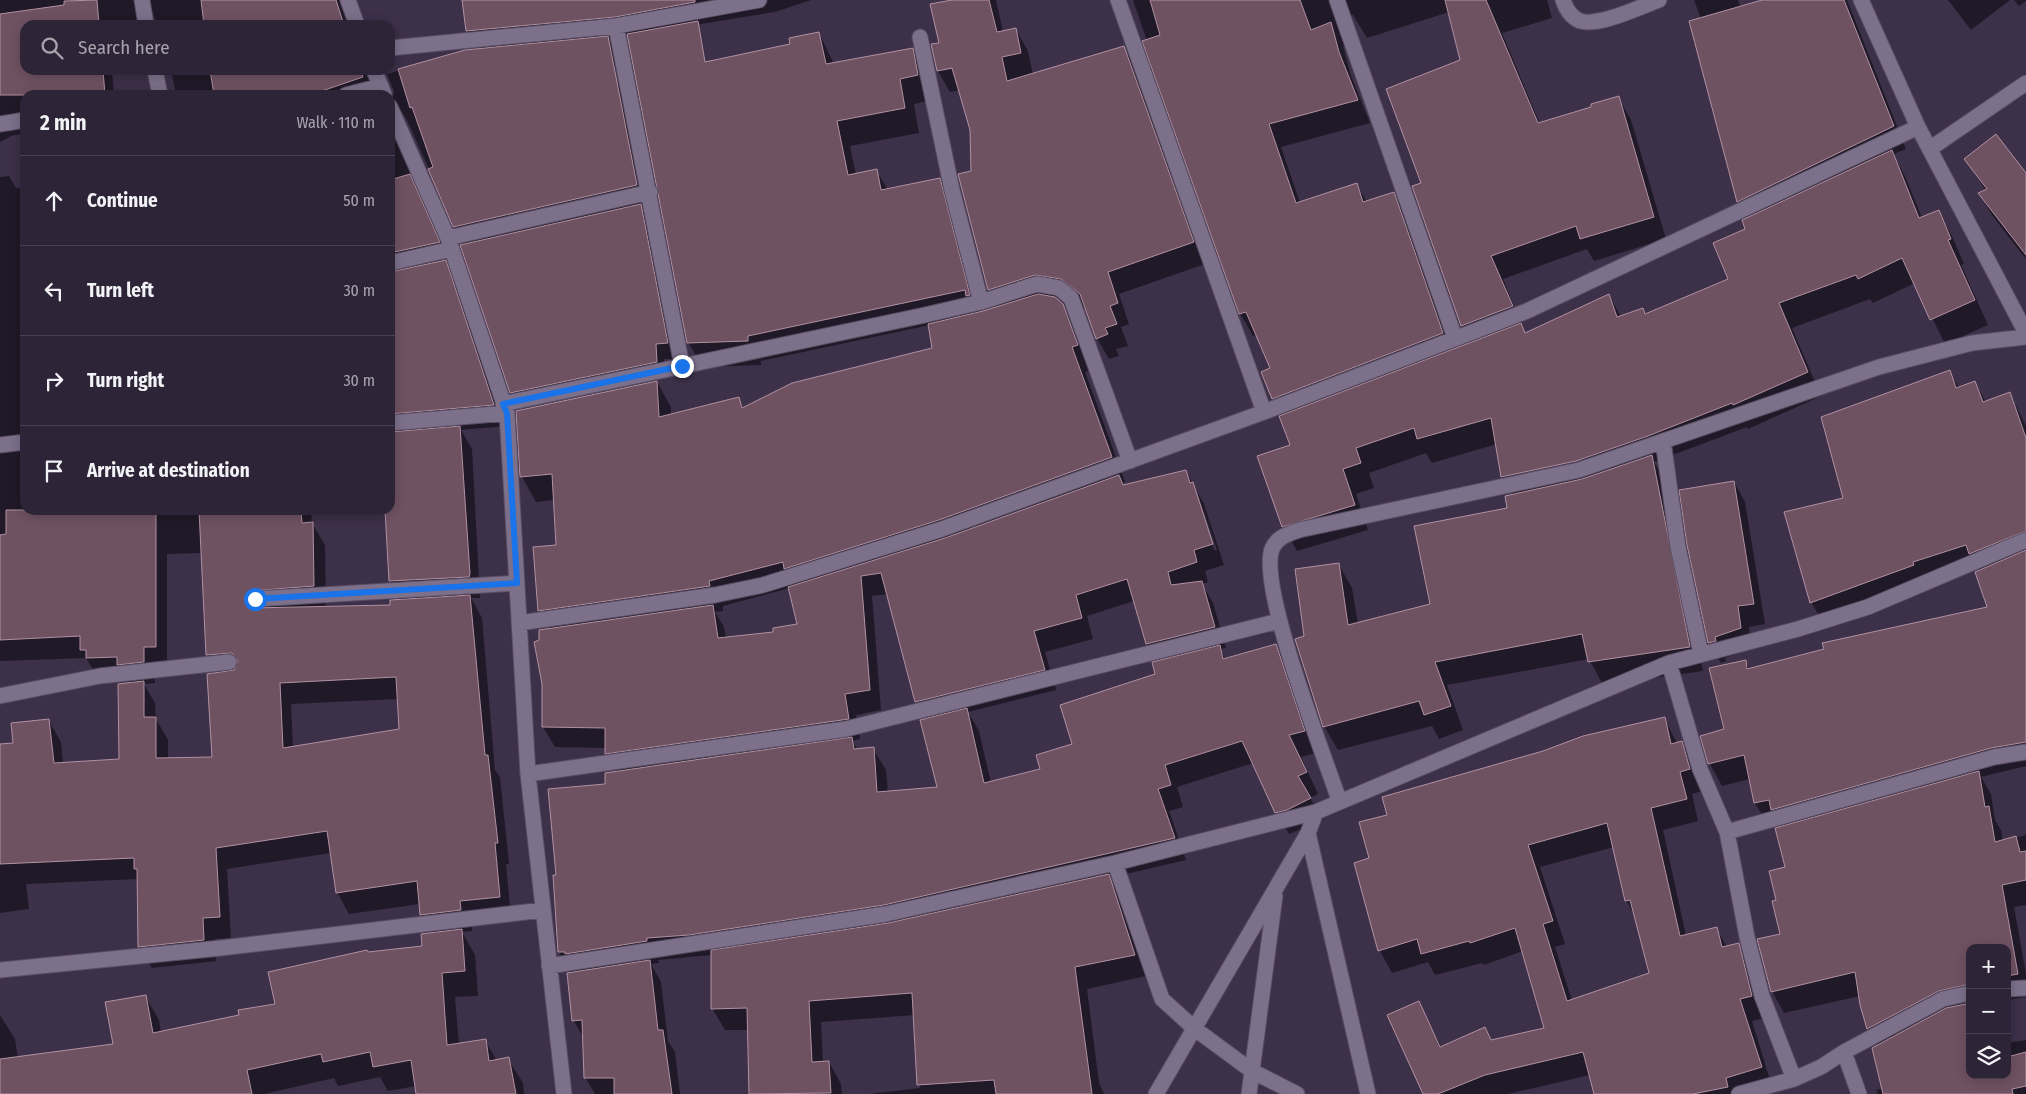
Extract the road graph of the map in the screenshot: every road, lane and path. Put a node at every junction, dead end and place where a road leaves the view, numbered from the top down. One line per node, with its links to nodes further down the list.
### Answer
1 (142, 0): 9 (street)
2 (348, 0): 10 (street)
3 (759, 0): 11 (street)
4 (1118, 0): 33 (street)
5 (1337, 0): 30 (street)
6 (1563, 0): 7 (street)
7 (1659, 0)
8 (1861, 0): 22 (street)
9 (145, 20)
10 (354, 20)
11 (616, 26): 13 (street); 24 (street)
12 (920, 38): 27 (street)
13 (395, 48)
14 (156, 75): 17 (street)
15 (376, 75): 18 (street)
16 (2026, 83): 23 (street)
17 (159, 90)
18 (383, 90)
19 (395, 118): 25 (street)
20 (20, 121): 21 (street)
21 (0, 124)
22 (1918, 127): 23 (street); 30 (street)
23 (1931, 148): 28 (street)
24 (650, 192): 25 (street); 31 (street)
25 (450, 244): 26 (street); 32 (street)
26 (395, 261)
27 (981, 302): 31 (street); 38 (street)
28 (2026, 333)
29 (2026, 337): 35 (street)
30 (1455, 338): 33 (street)
31 (682, 366): 32 (street)
32 (505, 409): 34 (street); 40 (street)
33 (1264, 412): 38 (street)
34 (395, 422)
35 (1663, 441): 42 (street); 44 (street)
36 (20, 443): 37 (street)
37 (0, 445)
38 (1130, 460): 43 (street)
39 (2026, 540): 44 (street)
40 (517, 583): 41 (street); 43 (street)
41 (255, 599)
42 (1279, 621): 49 (street); 50 (street)
43 (519, 623): 49 (street)
44 (1701, 654): 46 (street)
45 (229, 662): 47 (street)
46 (1669, 663): 50 (street); 52 (street)
47 (0, 696)
48 (2026, 752): 52 (street)
49 (528, 774): 56 (street)
50 (1339, 800): 51 (street)
51 (1316, 812): 53 (street); 54 (street)
52 (1727, 832): 65 (street)
53 (1308, 833): 55 (street); 70 (street)
54 (1115, 863): 57 (street); 62 (street)
55 (1276, 887): 62 (street); 64 (street)
56 (543, 910): 57 (street); 58 (street)
57 (549, 966): 66 (street)
58 (0, 970)
59 (2026, 988): 60 (street)
60 (2011, 989)
61 (1966, 994): 63 (street)
62 (1195, 1029): 64 (street); 67 (street)
63 (1844, 1052): 65 (street); 72 (street)
64 (1252, 1071): 68 (street); 69 (street)
65 (1794, 1079): 71 (street)
66 (564, 1094)
67 (1156, 1094)
68 (1249, 1094)
69 (1297, 1094)
70 (1368, 1094)
71 (1739, 1094)
72 (1859, 1094)

